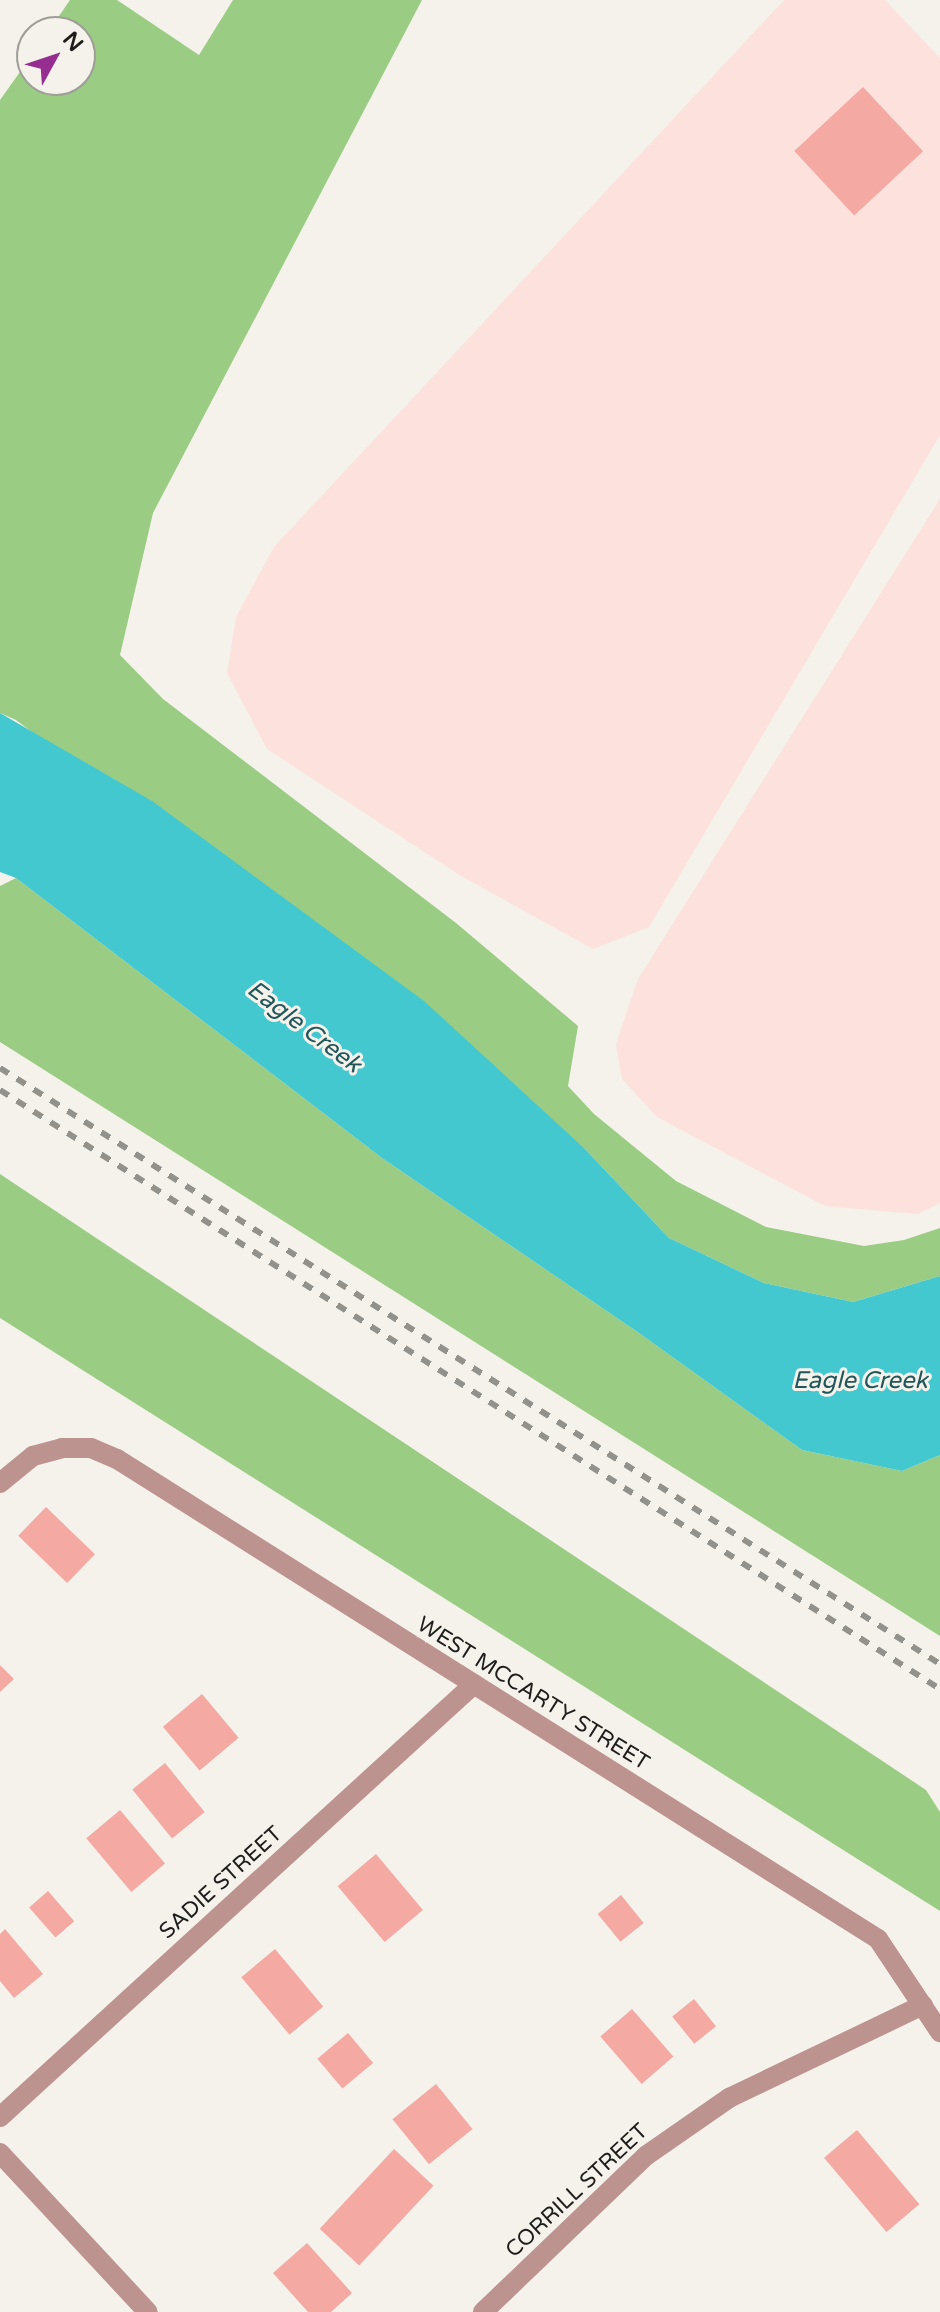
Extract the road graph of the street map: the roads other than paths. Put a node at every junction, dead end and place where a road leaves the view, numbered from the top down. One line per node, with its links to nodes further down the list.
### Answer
1 (0, 1483): 2 (street, WEST MCCARTY STREET)
2 (474, 1684): 3 (street, WEST MCCARTY STREET); 5 (street, SADIE STREET)
3 (923, 2005): 4 (street, WEST MCCARTY STREET); 8 (street, CORRILL STREET)
4 (940, 2032)
5 (0, 2117)
6 (0, 2153): 7 (street)
7 (148, 2312)
8 (483, 2312)

